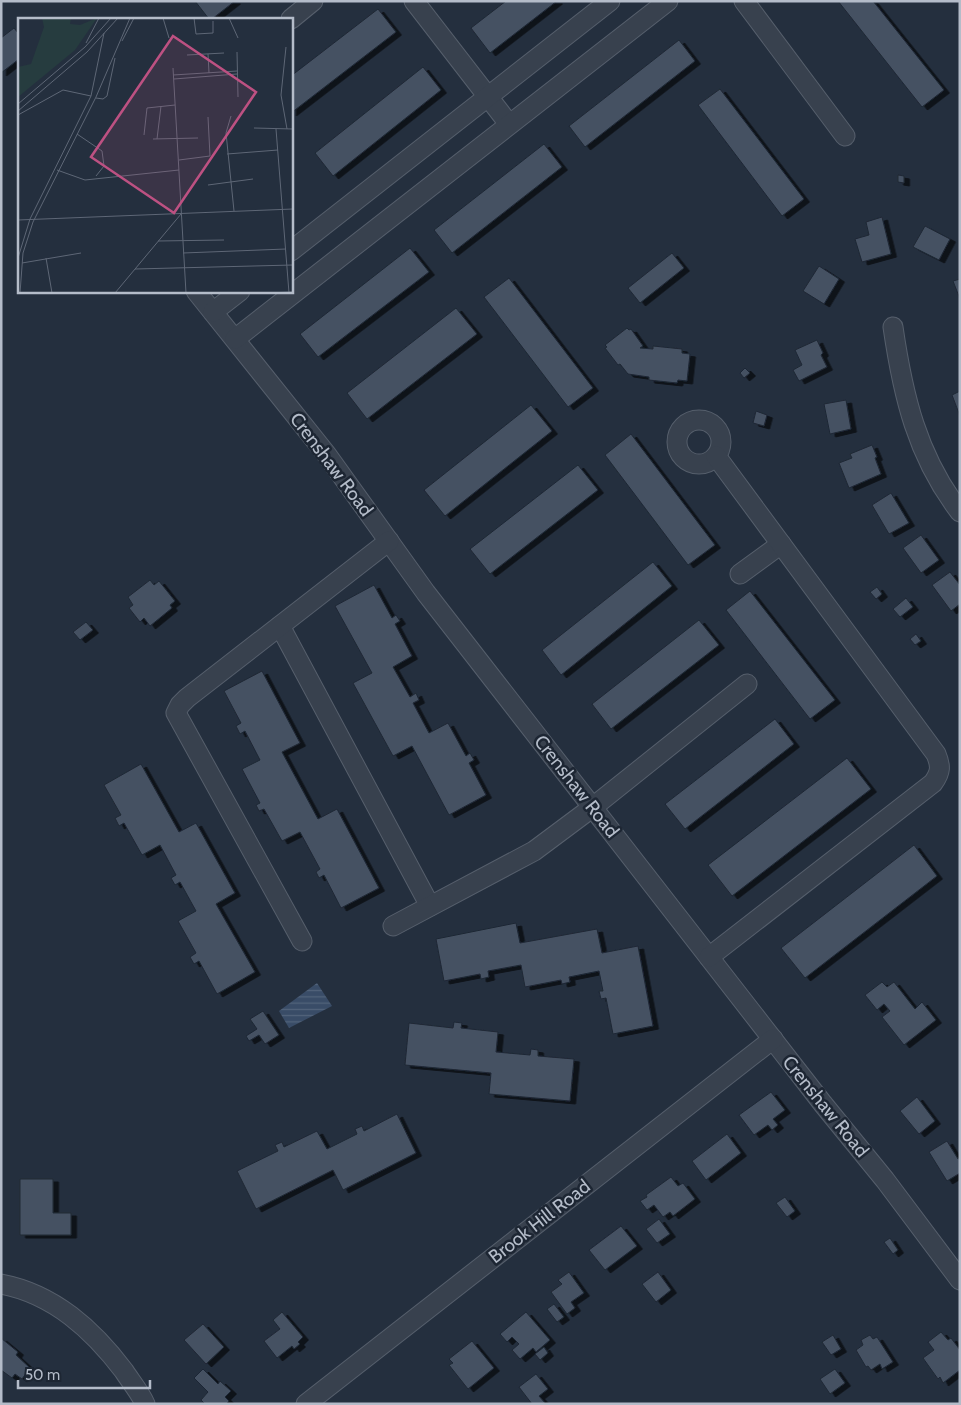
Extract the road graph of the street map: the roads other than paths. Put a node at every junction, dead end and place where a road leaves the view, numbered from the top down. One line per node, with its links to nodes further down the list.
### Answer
1 (314, 1): 6 (street)
2 (414, 1): 7 (street)
3 (610, 1): 7 (street)
4 (668, 1): 8 (street)
5 (744, 1): 9 (street)
6 (292, 18)
7 (489, 98): 8 (street); 10 (street)
8 (509, 124): 15 (street)
9 (845, 136)
10 (292, 251)
11 (197, 292): 13 (street, Crenshaw Road)
12 (239, 292): 13 (street)
13 (213, 312): 15 (street, Crenshaw Road)
14 (893, 327): 17 (street)
15 (235, 339): 18 (street, Crenshaw Road)
16 (716, 456): 19 (street)
17 (960, 512)
18 (389, 541): 21 (street); 23 (street, Crenshaw Road)
19 (781, 544): 20 (street); 27 (street)
20 (740, 574)
21 (280, 626): 24 (street); 26 (street)
22 (747, 684): 23 (street)
23 (593, 807): 24 (street); 27 (street, Crenshaw Road)
24 (430, 906): 25 (street)
25 (393, 926)
26 (302, 942)
27 (709, 957): 28 (street, Crenshaw Road)
28 (773, 1039): 29 (street, Crenshaw Road); 32 (street, Brook Hill Road)
29 (960, 1280)
30 (1, 1284): 31 (street)
31 (145, 1404)
32 (306, 1404)

